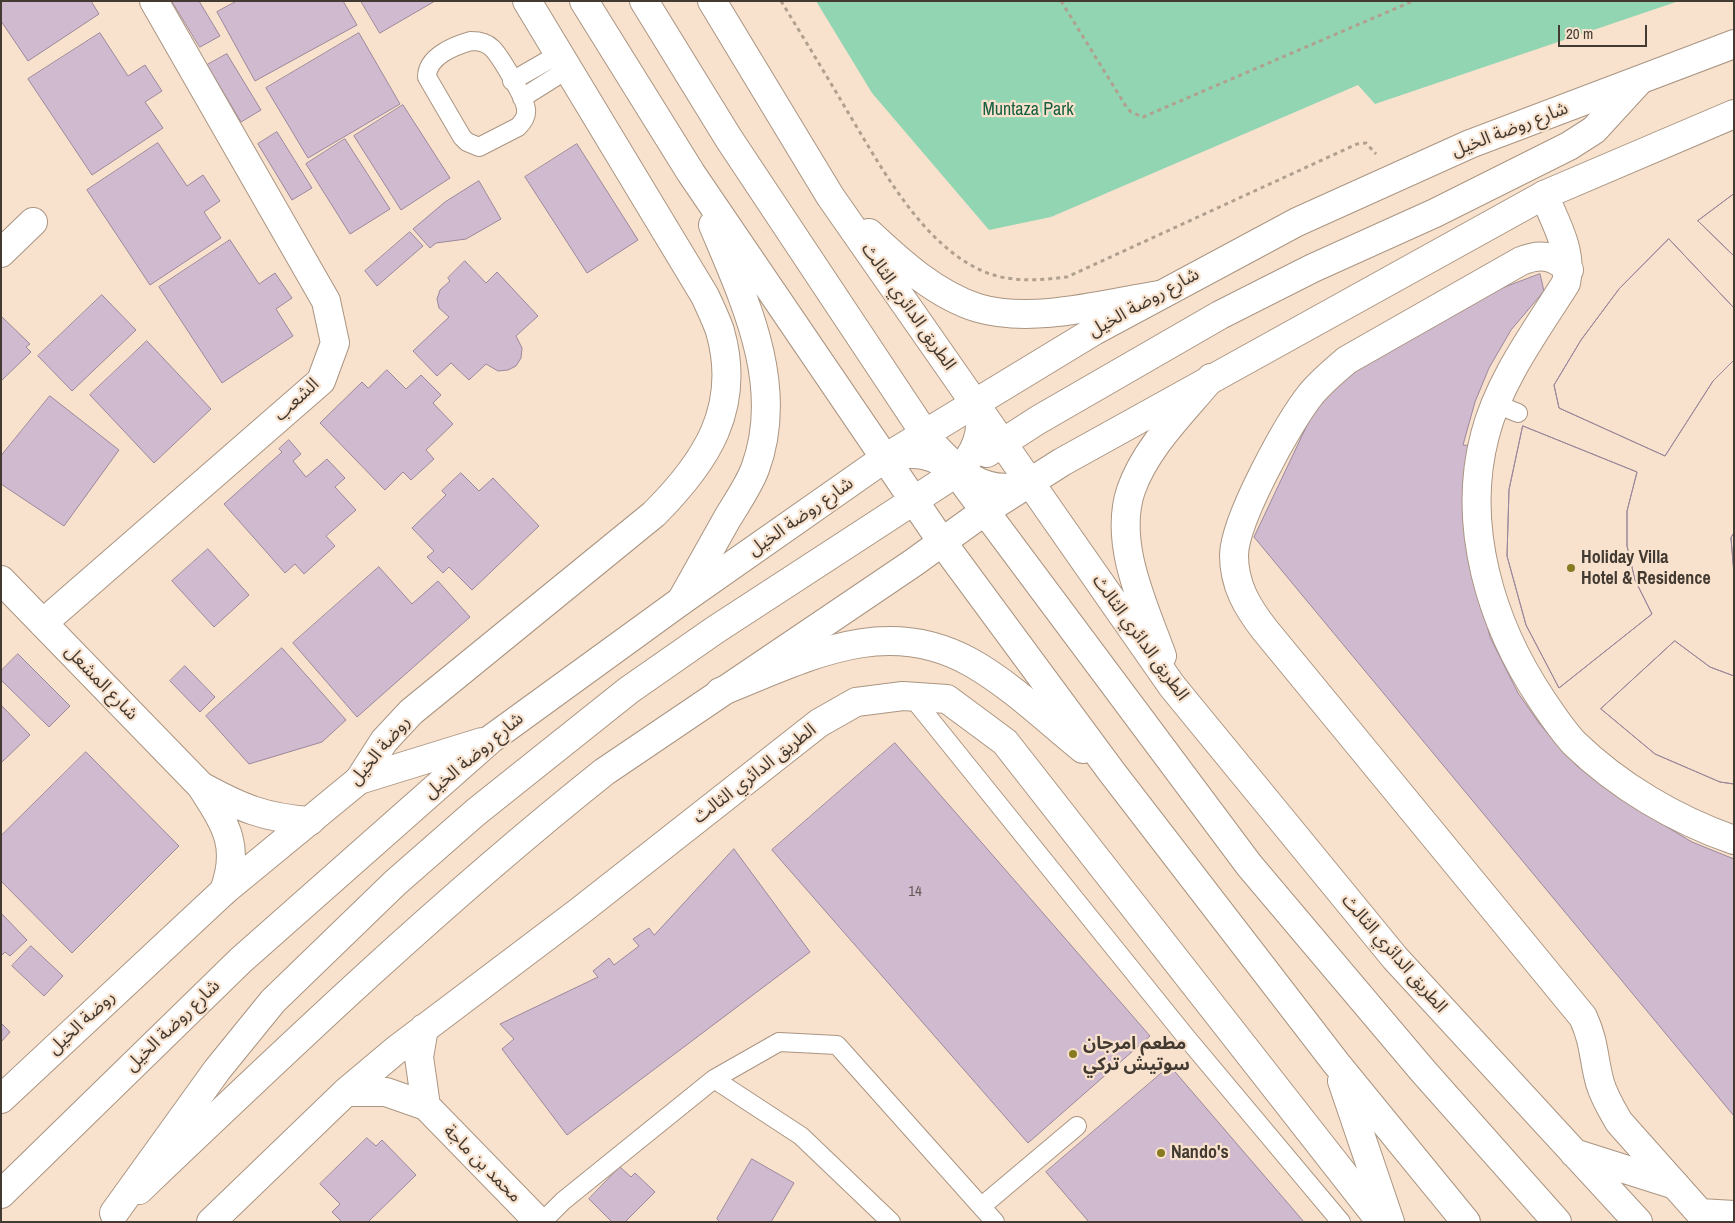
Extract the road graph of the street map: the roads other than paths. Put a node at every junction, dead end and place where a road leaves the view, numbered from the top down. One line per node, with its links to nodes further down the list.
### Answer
1 (154, 1): 31 (main road, الشعب)
2 (527, 1): 7 (main road)
3 (584, 1): 12 (main road)
4 (644, 1): 21 (main road)
5 (712, 1): 14 (main road, الطريق الدائري الثالث)
6 (1734, 44): 9 (main road, شارع روضة الخيل)
7 (564, 62): 8 (lane); 10 (lane); 37 (main road, روضة الخيل)
8 (512, 81): 10 (lane); 10 (lane)
9 (1638, 82): 18 (main road, شارع روضة الخيل); 22 (main road)
10 (522, 98)
11 (1734, 114): 13 (main road)
12 (691, 173): 23 (main road); 30 (main road)
13 (1544, 195): 17 (main road); 19 (main road)
14 (830, 196): 18 (main road); 20 (main road, الطريق الدائري الثالث)
15 (33, 222): 16 (main road)
16 (1, 253)
17 (1569, 270): 40 (main road); 50 (main road)
18 (1159, 295): 20 (main road, شارع روضة الخيل)
19 (1211, 378): 25 (main road); 32 (main road)
20 (974, 402): 21 (main road, شارع روضة الخيل); 22 (main road, الطريق الدائري الثالث); 24 (main road)
21 (925, 433): 23 (main road, شارع روضة الخيل); 24 (main road)
22 (1002, 443): 24 (main road); 25 (main road, الطريق الدائري الثالث)
23 (885, 458): 24 (main road); 26 (main road); 30 (main road, شارع روضة الخيل)
24 (958, 472): 25 (main road); 26 (main road); 27 (main road); 28 (main road)
25 (1029, 483): 27 (main road); 32 (main road, الطريق الدائري الثالث)
26 (914, 500): 28 (main road); 54 (main road)
27 (985, 511): 28 (main road); 64 (main road)
28 (942, 542): 33 (main road); 36 (main road)
29 (1, 580): 31 (main road, شارع المشعل)
30 (681, 601): 35 (main road, شارع روضة الخيل)
31 (43, 623): 38 (main road, شارع المشعل)
32 (1172, 686): 49 (main road, الطريق الدائري الثالث)
33 (720, 692): 36 (main road); 54 (main road)
34 (912, 697): 42 (main road, الطريق الدائري الثالث); 60 (lane); 61 (main road, الطريق الدائري الثالث)
35 (491, 739): 37 (main road); 51 (main road, شارع روضة الخيل)
36 (1111, 772): 43 (main road)
37 (359, 780): 39 (main road, روضة الخيل)
38 (201, 786): 39 (main road, شارع المشعل); 41 (main road, شارع المشعل)
39 (310, 821): 41 (main road, روضة الخيل)
40 (1734, 840)
41 (224, 891): 46 (main road, روضة الخيل)
42 (424, 1028): 45 (main road); 47 (main road)
43 (1336, 1064): 62 (main road); 63 (main road)
44 (714, 1080): 52 (lane); 57 (lane); 58 (lane)
45 (346, 1092): 47 (main road, محمد بن ماجة); 56 (main road)
46 (1, 1099)
47 (426, 1106): 57 (main road, محمد بن ماجة)
48 (1077, 1126): 52 (lane)
49 (1573, 1153): 50 (main road); 65 (main road, الطريق الدائري الثالث)
50 (1675, 1185): 55 (main road)
51 (1, 1194)
52 (982, 1206): 59 (lane)
53 (1734, 1215): 55 (main road)
54 (110, 1218)
55 (1704, 1218)
56 (211, 1222)
57 (540, 1222)
58 (891, 1222)
59 (995, 1222)
60 (1341, 1222)
61 (1381, 1222)
62 (1390, 1222)
63 (1466, 1222)
64 (1558, 1222)
65 (1638, 1222)

